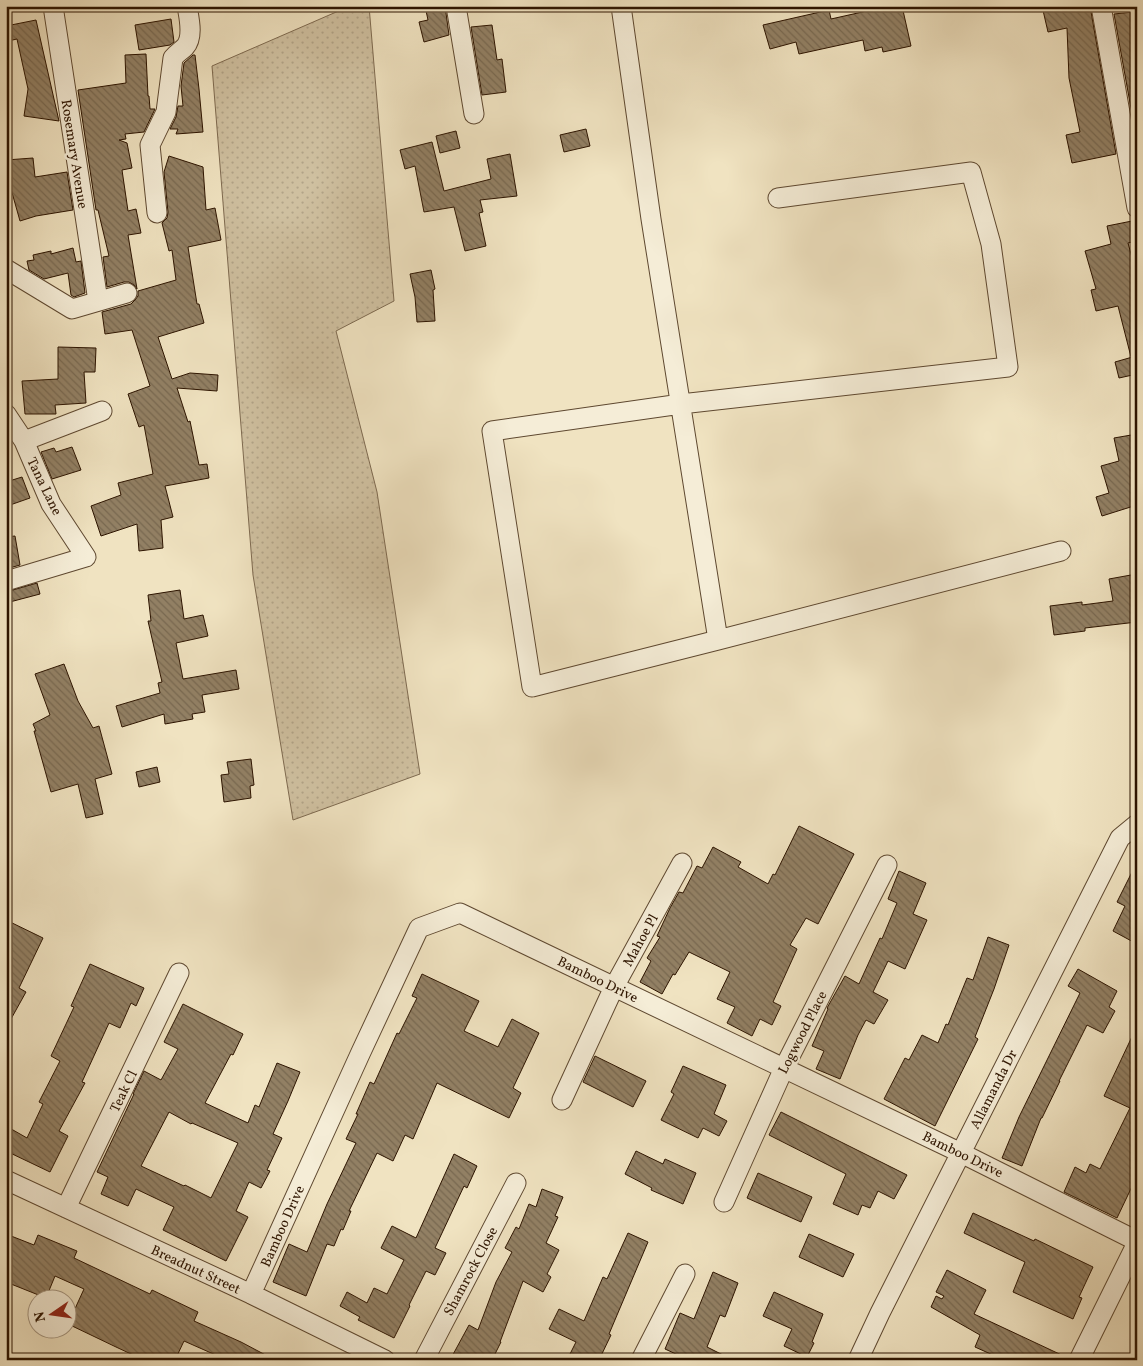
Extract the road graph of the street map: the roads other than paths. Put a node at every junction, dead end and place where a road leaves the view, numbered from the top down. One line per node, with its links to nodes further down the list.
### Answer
1 (53, 6): 12 (street, Rosemary Avenue)
2 (187, 6): 9 (street)
3 (456, 6): 6 (street)
4 (621, 6): 13 (street)
5 (1101, 6): 8 (street)
6 (474, 114)
7 (778, 198): 13 (street)
8 (1137, 208)
9 (158, 213)
10 (6, 269): 12 (street)
11 (127, 293): 12 (street)
12 (98, 301)
13 (681, 404): 19 (street); 19 (street)
14 (102, 411): 16 (street)
15 (6, 414): 16 (street, Tana Lane)
16 (24, 441): 18 (street, Tana Lane)
17 (1061, 550): 19 (street)
18 (6, 581)
19 (718, 640)
20 (1137, 824): 27 (street, Allamanda Dr)
21 (682, 864): 24 (street, Mahoe Pl)
22 (887, 865): 25 (street, Logwood Place)
23 (179, 973): 31 (street, Teak Cl)
24 (614, 987): 25 (street, Bamboo Drive); 26 (street, Mahoe Pl); 34 (street, Bamboo Drive)
25 (784, 1068): 27 (street, Bamboo Drive); 30 (street, Logwood Place)
26 (562, 1100)
27 (961, 1153): 32 (street, Bamboo Drive); 38 (street, Allamanda Dr)
28 (6, 1180): 31 (street, Breadnut Street)
29 (516, 1183): 36 (street, Shamrock Close)
30 (724, 1202)
31 (66, 1208): 34 (street, Breadnut Street)
32 (1137, 1242): 39 (street)
33 (684, 1274): 37 (street)
34 (250, 1294): 35 (street, Breadnut Street)
35 (384, 1360)
36 (424, 1360)
37 (641, 1360)
38 (858, 1360)
39 (1079, 1360)

